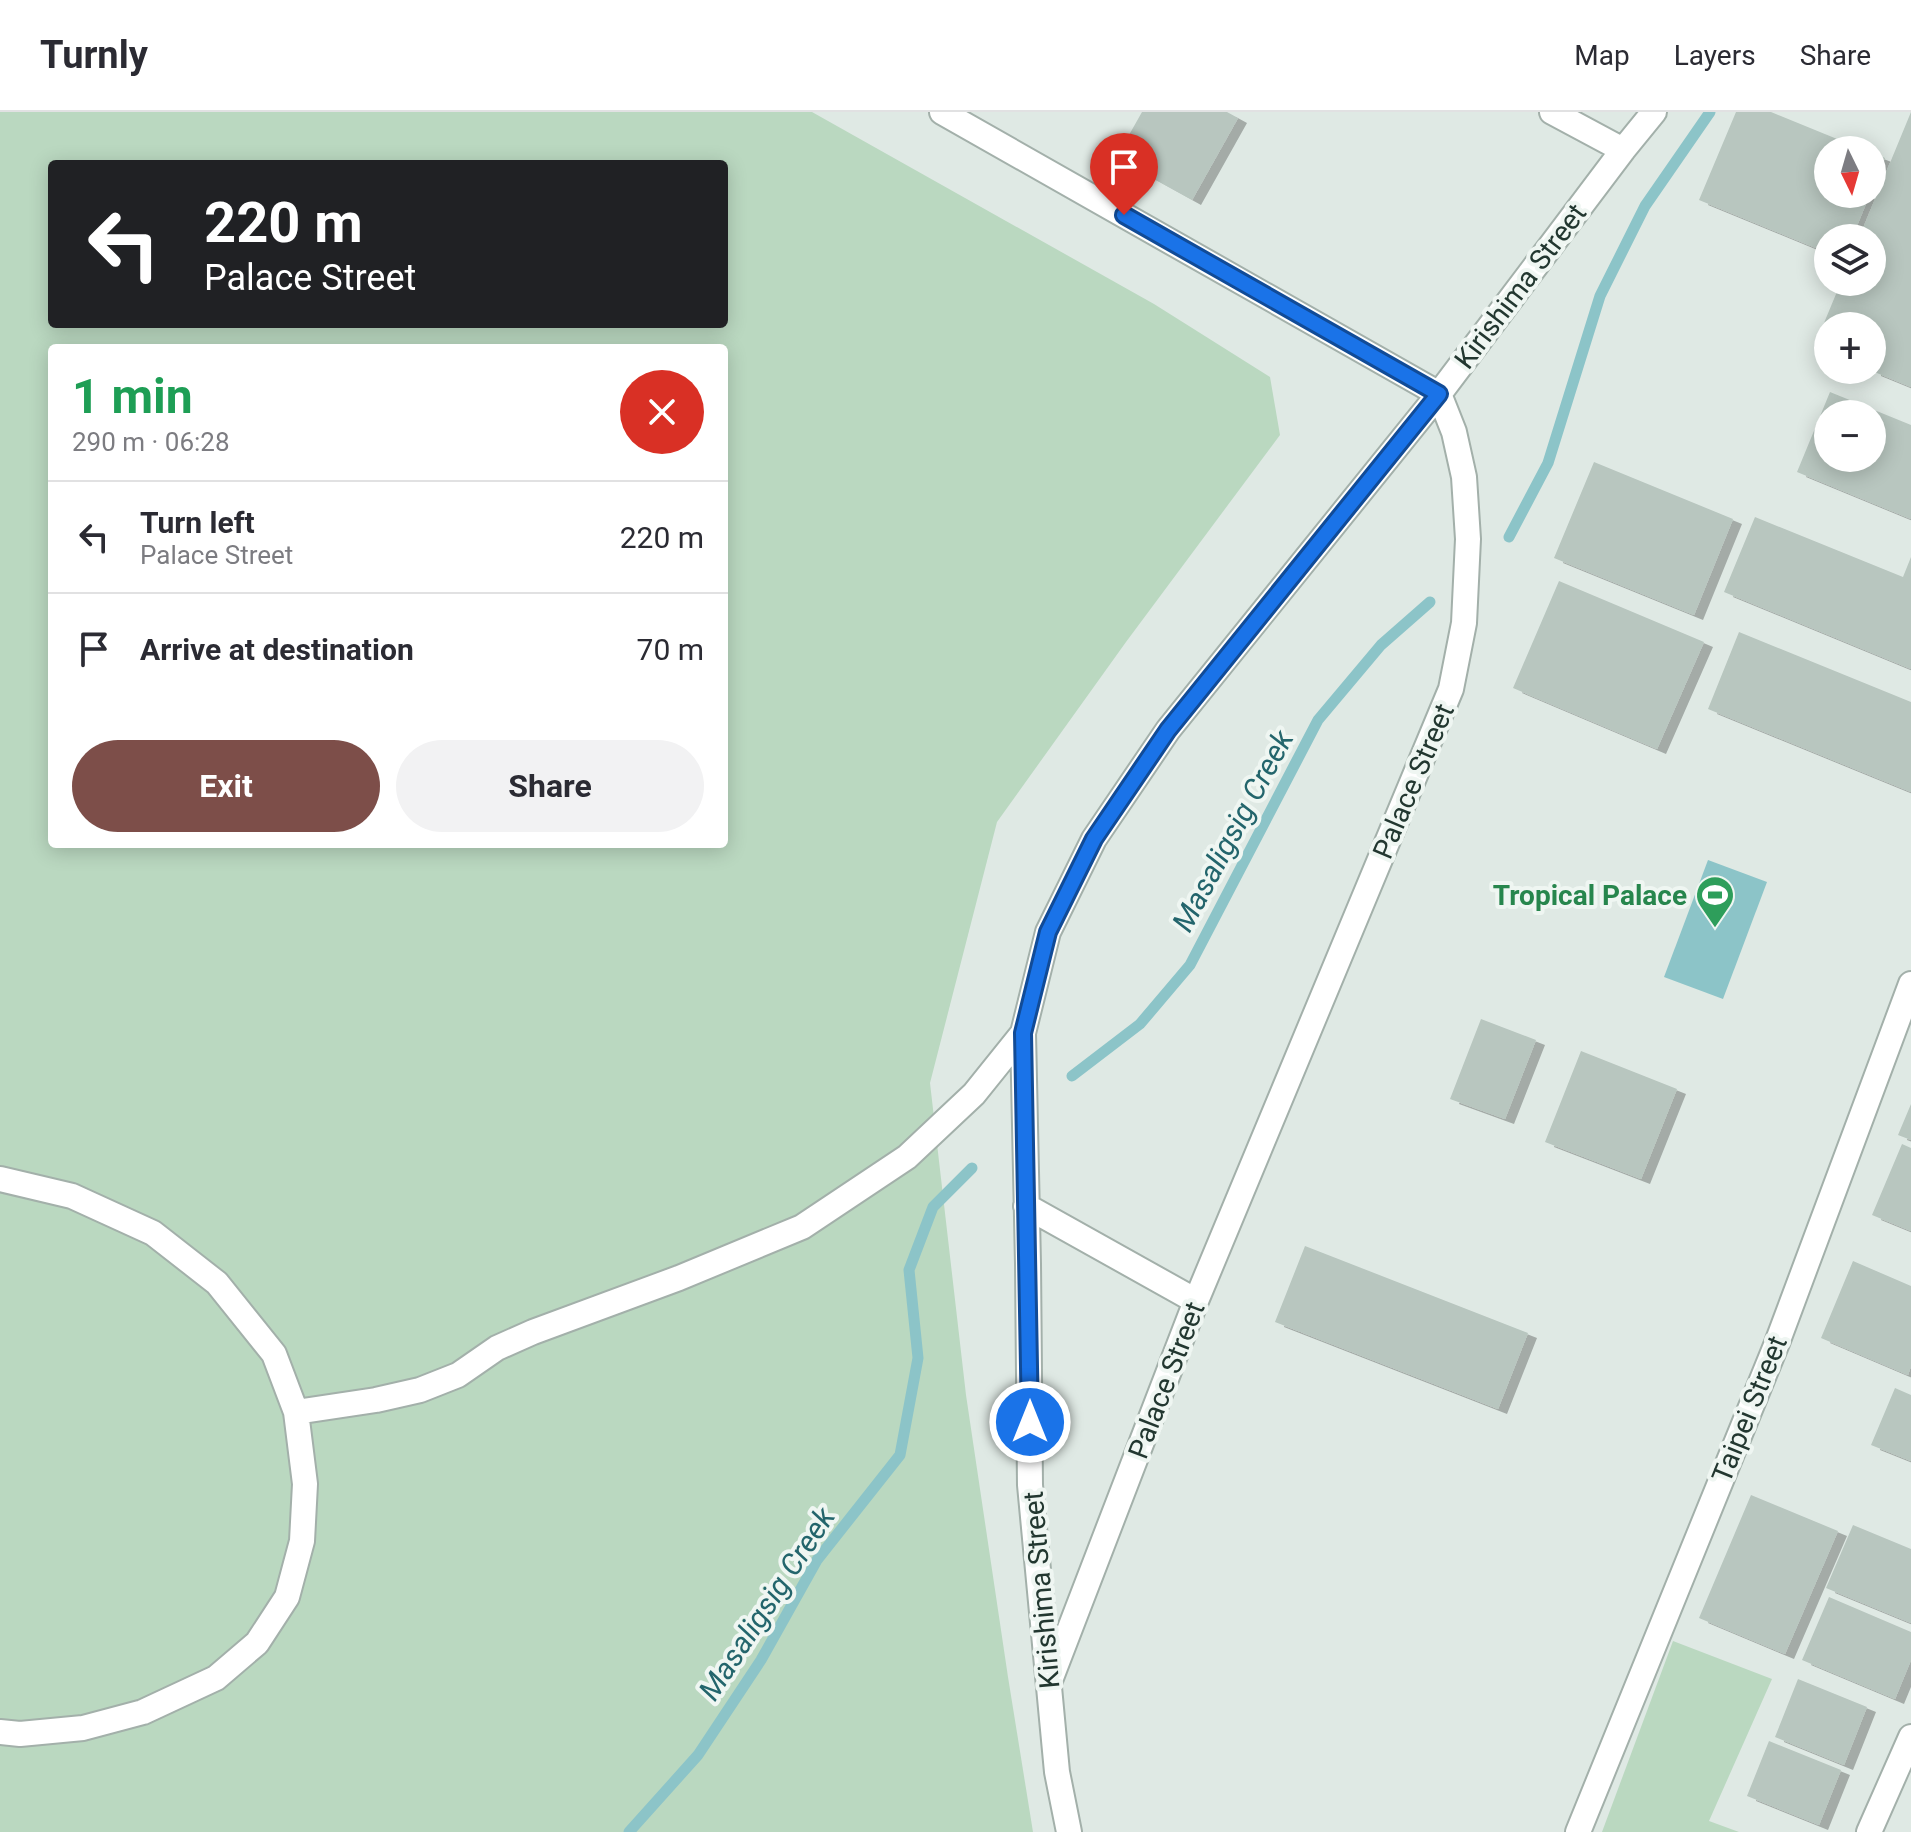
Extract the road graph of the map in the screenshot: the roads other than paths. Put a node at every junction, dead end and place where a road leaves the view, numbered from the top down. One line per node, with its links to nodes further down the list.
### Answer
1 (942, 112): 5 (street)
2 (1552, 112): 4 (street)
3 (1654, 112): 4 (street, Kirishima Street)
4 (1623, 150): 5 (street, Kirishima Street)
5 (1439, 394): 7 (street, Kirishima Street); 10 (street, Palace Street)
6 (1911, 984): 16 (street, Taipei Street)
7 (1023, 1033): 9 (street, Kirishima Street); 11 (street)
8 (0, 1179): 11 (street)
9 (1026, 1206): 10 (street); 12 (street, Kirishima Street)
10 (1196, 1301): 12 (street, Palace Street)
11 (296, 1412): 13 (street)
12 (1049, 1683): 15 (street, Kirishima Street)
13 (0, 1732)
14 (1911, 1737): 17 (street)
15 (1069, 1832)
16 (1578, 1832)
17 (1869, 1832)

